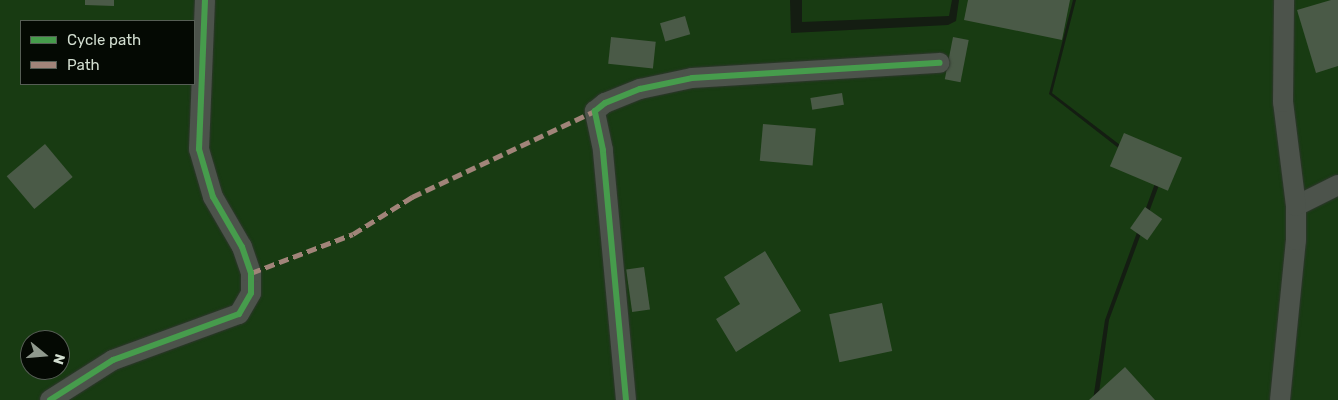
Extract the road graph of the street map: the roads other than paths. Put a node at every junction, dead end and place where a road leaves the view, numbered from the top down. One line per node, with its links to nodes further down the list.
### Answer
1 (205, 0): 6 (street)
2 (1284, 0): 5 (street)
3 (940, 63): 7 (street)
4 (1338, 185): 5 (street)
5 (1296, 206): 8 (street)
6 (50, 400)
7 (626, 400)
8 (1280, 400)

